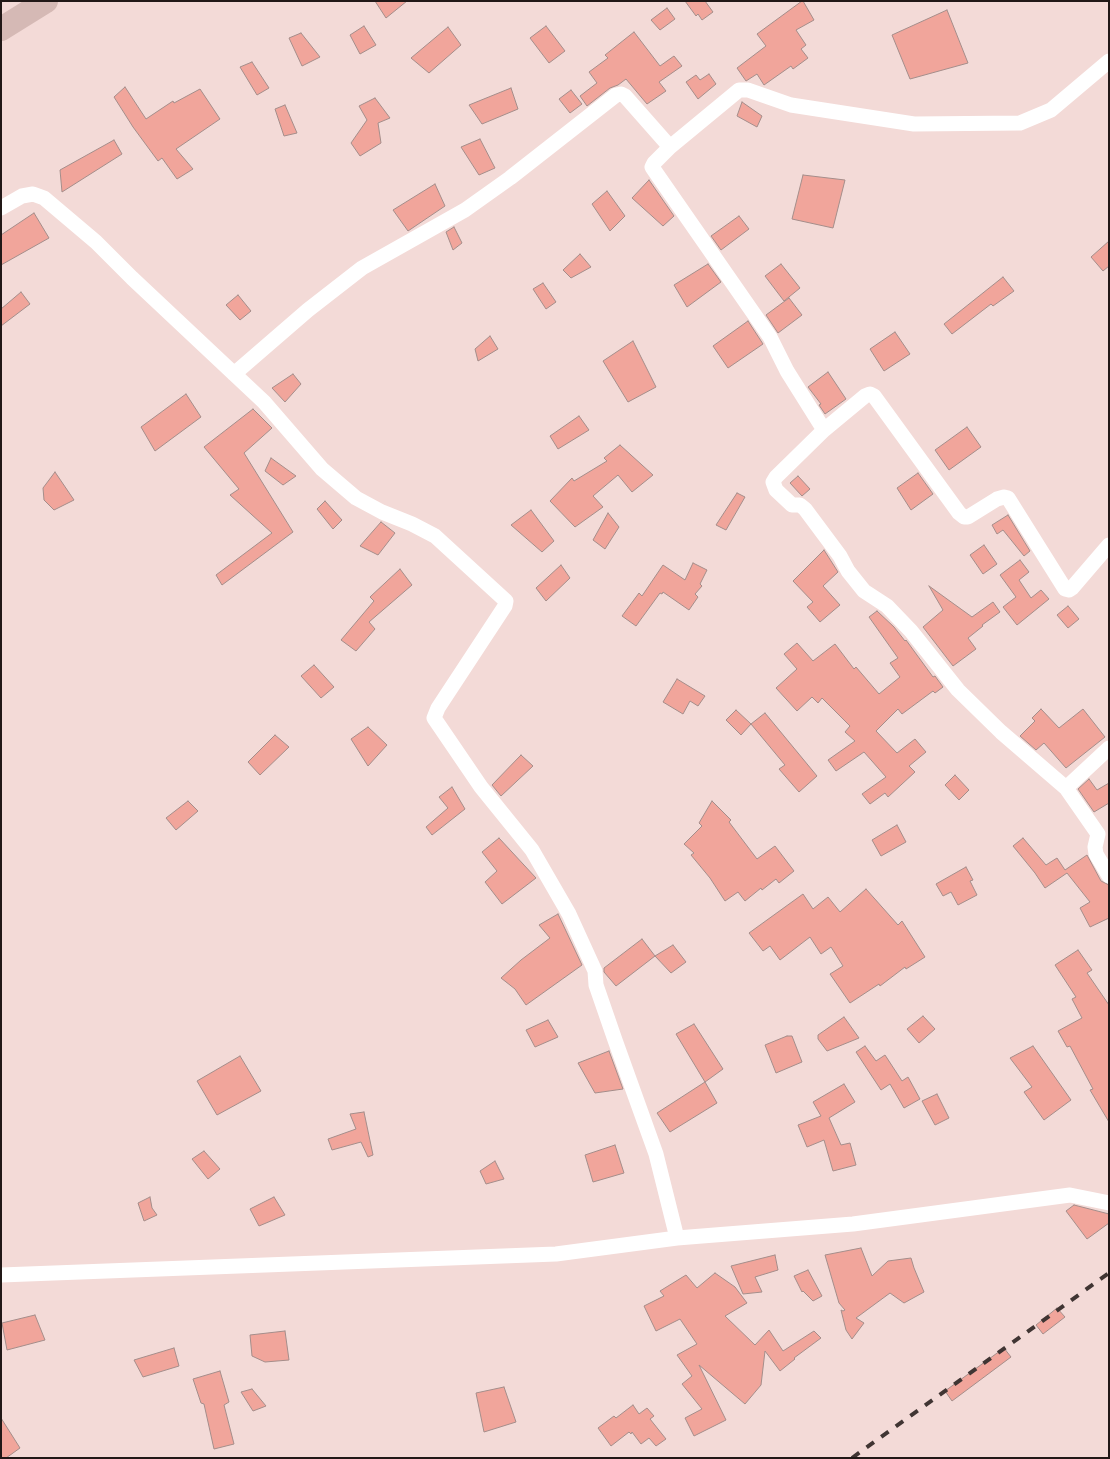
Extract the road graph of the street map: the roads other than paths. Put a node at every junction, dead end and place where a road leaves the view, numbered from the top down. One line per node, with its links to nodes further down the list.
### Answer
1 (46, 1): 2 (main road)
2 (1, 29)
3 (1109, 61): 4 (street)
4 (670, 147): 6 (street); 7 (street)
5 (1, 208): 6 (street)
6 (234, 374): 13 (street)
7 (824, 430): 8 (street); 10 (street)
8 (1109, 545)
9 (1109, 748): 10 (street)
10 (1066, 788): 11 (street)
11 (1109, 876)
12 (1109, 1203): 13 (street)
13 (677, 1238): 14 (street)
14 (1, 1276)

